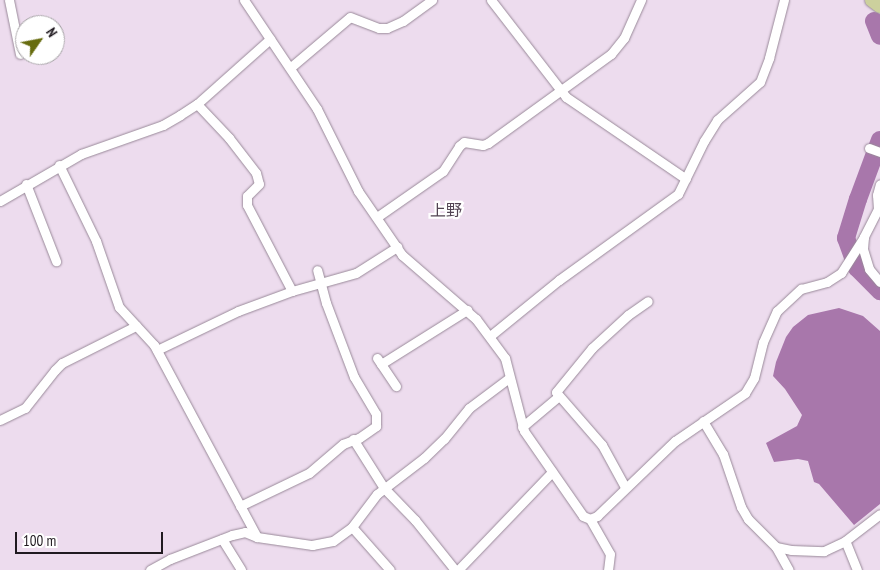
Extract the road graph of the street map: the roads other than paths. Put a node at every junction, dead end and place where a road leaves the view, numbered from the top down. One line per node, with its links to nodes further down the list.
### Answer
1 (9, 0): 9 (street)
2 (244, 0): 10 (street)
3 (432, 0): 11 (street)
4 (491, 0): 12 (street)
5 (641, 0): 12 (street)
6 (784, 0): 17 (street)
7 (872, 0): 8 (main road)
8 (880, 6)
9 (15, 29)
10 (270, 38): 11 (street); 13 (street)
11 (291, 67): 22 (street)
12 (562, 91): 17 (street); 22 (street)
13 (197, 104): 16 (street); 29 (street)
14 (869, 148): 15 (street)
15 (880, 152)
16 (59, 165): 18 (street); 32 (street)
17 (686, 179): 33 (street)
18 (26, 184): 20 (street); 25 (street)
19 (880, 184): 21 (street)
20 (0, 201)
21 (879, 207): 23 (street)
22 (377, 217): 24 (street)
23 (864, 237): 27 (street); 39 (street)
24 (397, 247): 28 (street); 31 (street)
25 (56, 261)
26 (317, 270): 28 (street)
27 (880, 282)
28 (319, 283): 29 (street); 41 (street)
29 (292, 291): 34 (street)
30 (648, 301): 37 (street)
31 (467, 310): 33 (street); 36 (street)
32 (136, 326): 34 (street); 38 (street)
33 (490, 336): 35 (street)
34 (157, 350): 45 (street)
35 (509, 378): 40 (street); 44 (street)
36 (396, 386)
37 (559, 396): 40 (street); 43 (street)
38 (0, 420)
39 (703, 422): 43 (street); 52 (street)
40 (522, 427): 42 (street)
41 (353, 439): 44 (street); 45 (street)
42 (552, 472): 47 (street); 56 (street)
43 (625, 487): 47 (street)
44 (384, 488): 48 (street); 56 (street)
45 (240, 506): 49 (street)
46 (880, 514): 51 (street)
47 (590, 519): 57 (street)
48 (352, 527): 49 (street); 55 (street)
49 (257, 537): 50 (street)
50 (222, 539): 53 (street); 54 (street)
51 (845, 541): 52 (street); 59 (street)
52 (776, 546): 58 (street)
53 (150, 570)
54 (241, 570)
55 (390, 570)
56 (456, 570)
57 (608, 570)
58 (789, 570)
59 (857, 570)

